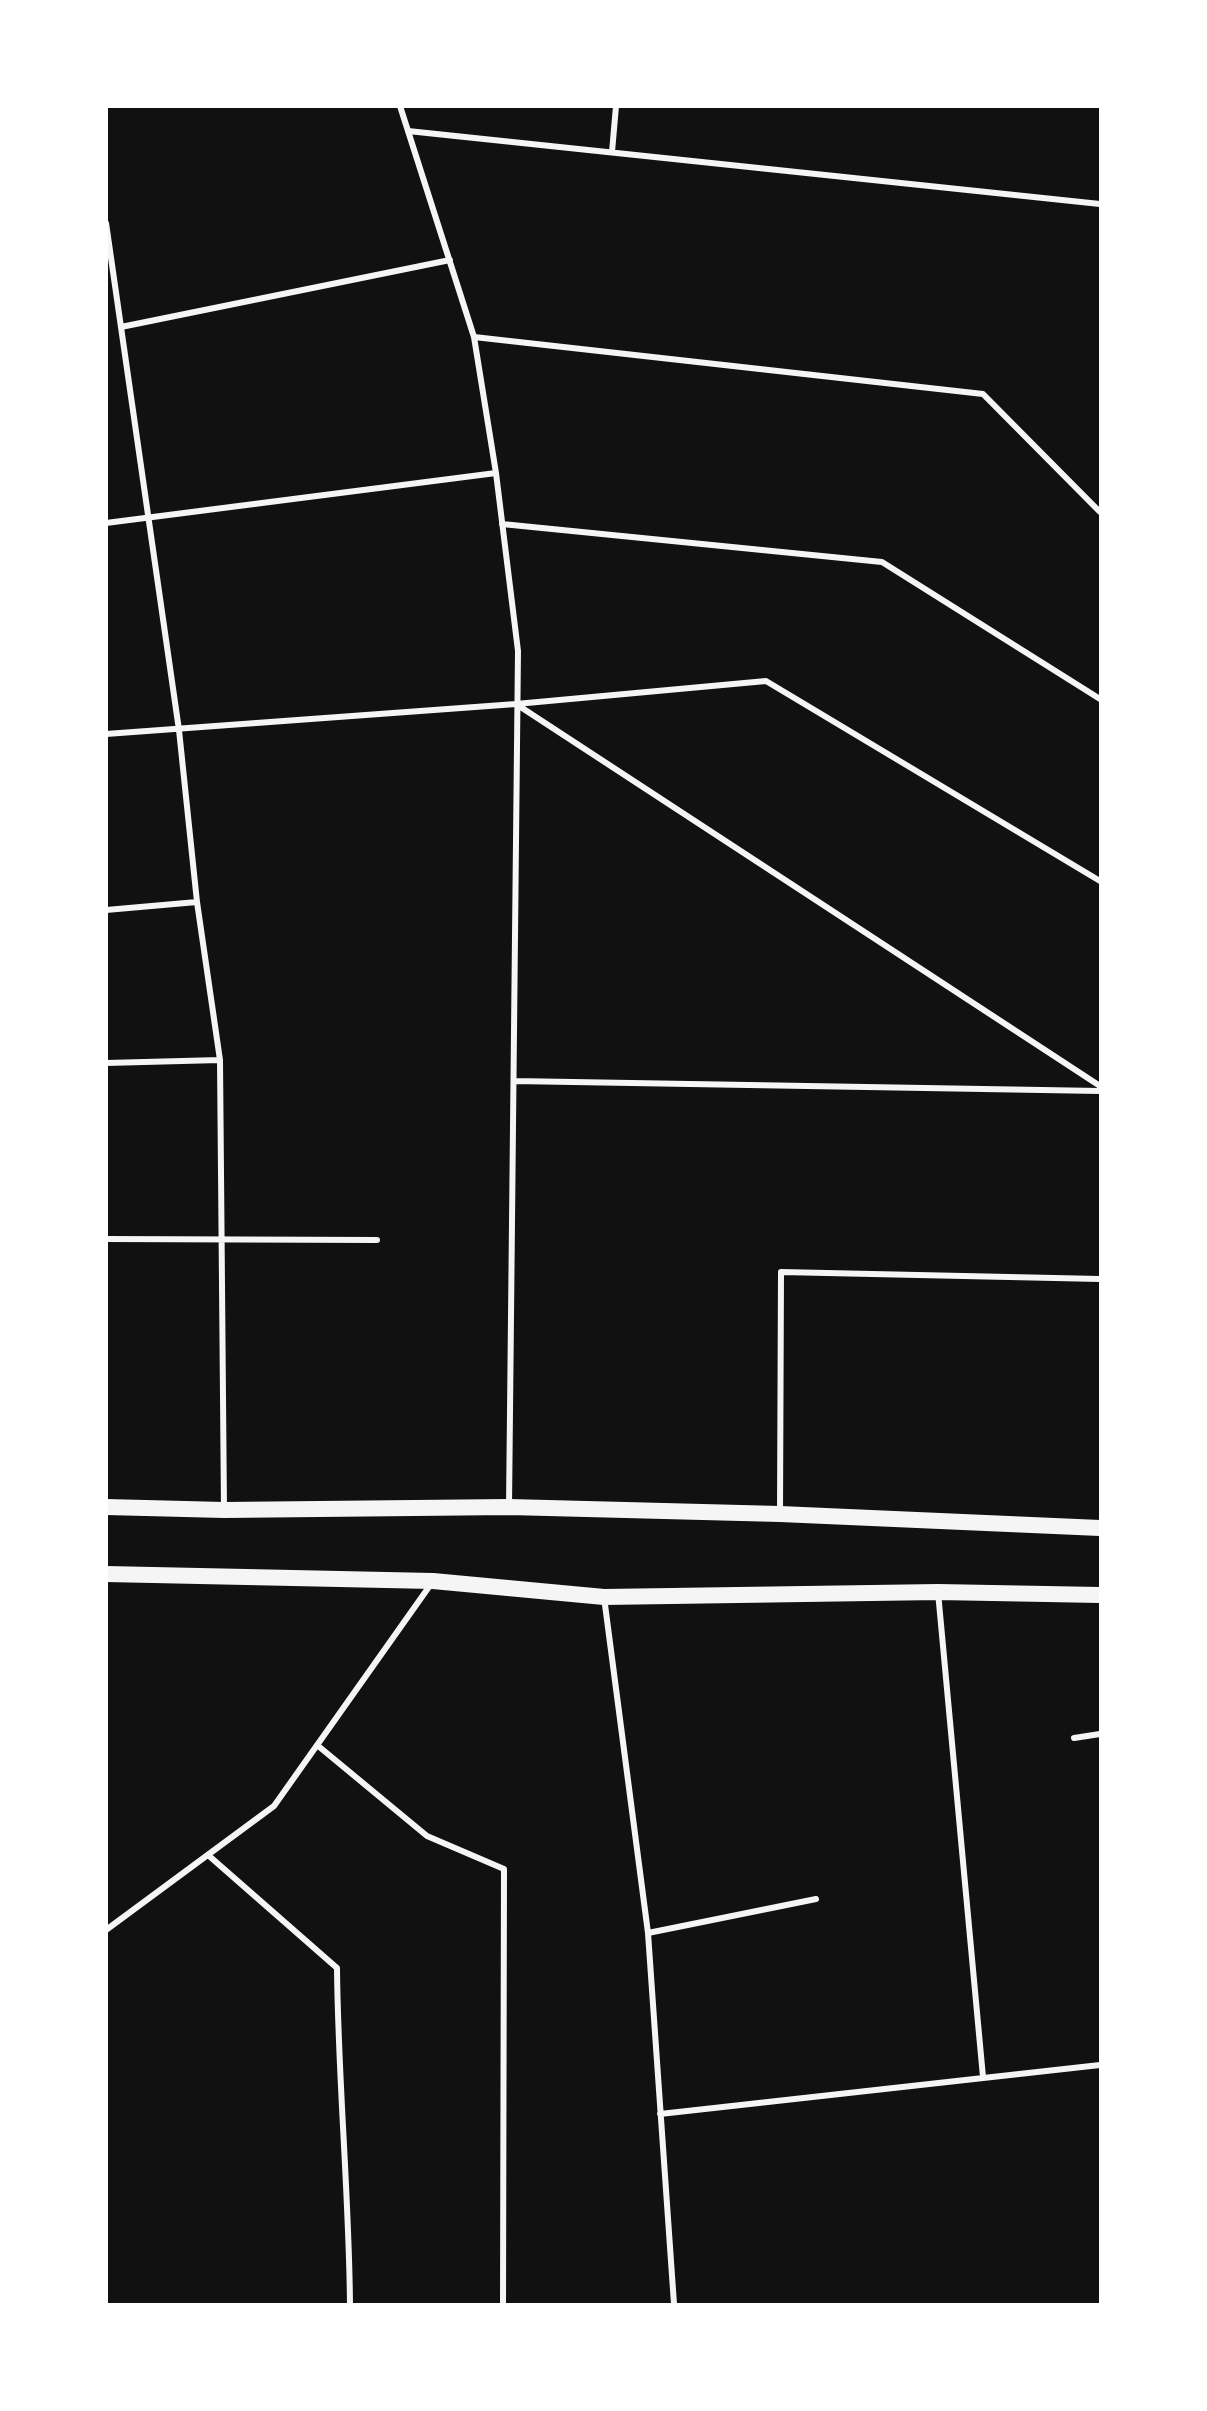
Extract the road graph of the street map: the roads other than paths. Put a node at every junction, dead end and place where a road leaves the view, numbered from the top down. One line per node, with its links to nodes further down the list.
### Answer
1 (400, 106): 3 (street)
2 (616, 106): 4 (street)
3 (408, 131): 4 (street); 7 (street)
4 (612, 152): 5 (street)
5 (1101, 204)
6 (106, 223): 8 (street)
7 (450, 260): 8 (street); 9 (street)
8 (121, 327): 12 (street)
9 (474, 337): 10 (street); 11 (street)
10 (496, 473): 12 (street); 14 (street)
11 (1101, 512)
12 (149, 519): 13 (street); 17 (street)
13 (106, 523)
14 (502, 524): 15 (street); 16 (street)
15 (1101, 699)
16 (516, 704): 17 (street); 19 (street); 24 (street); 25 (street)
17 (179, 730): 18 (street); 20 (street)
18 (106, 734)
19 (1101, 881)
20 (197, 902): 21 (street); 22 (street)
21 (106, 910)
22 (220, 1060): 23 (street); 28 (street)
23 (106, 1063)
24 (514, 1081): 26 (street); 32 (street)
25 (1101, 1086)
26 (1101, 1091)
27 (106, 1239): 28 (street)
28 (220, 1240): 29 (street); 33 (street)
29 (377, 1240)
30 (1101, 1279): 34 (street)
31 (106, 1507): 33 (highway)
32 (509, 1507): 33 (highway); 34 (highway)
33 (224, 1510)
34 (780, 1514): 35 (highway)
35 (1101, 1528)
36 (106, 1574): 37 (highway)
37 (433, 1581): 40 (highway); 43 (street)
38 (938, 1592): 39 (highway); 40 (highway); 49 (street)
39 (1101, 1595)
40 (604, 1597): 47 (street)
41 (1101, 1734): 42 (street)
42 (1074, 1738)
43 (318, 1745): 44 (street); 52 (street)
44 (208, 1855): 46 (street); 51 (street)
45 (816, 1899): 47 (street)
46 (106, 1930)
47 (648, 1933): 50 (street)
48 (1101, 2066): 49 (street)
49 (983, 2077): 50 (street)
50 (660, 2114): 53 (street)
51 (350, 2304)
52 (503, 2304)
53 (674, 2304)

